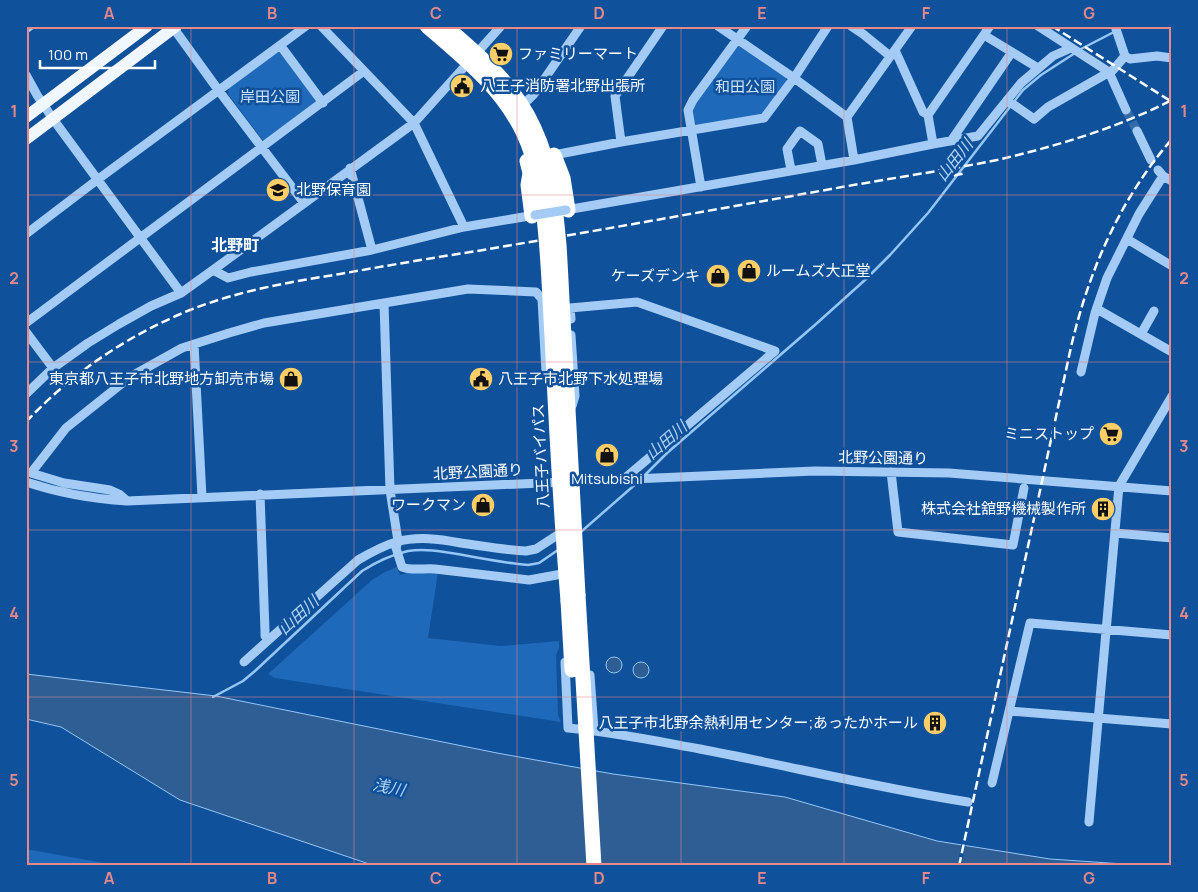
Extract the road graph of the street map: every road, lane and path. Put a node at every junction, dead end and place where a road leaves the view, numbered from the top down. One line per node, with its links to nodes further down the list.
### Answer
1 (30, 26): 20 (street)
2 (147, 26): 40 (main road)
3 (306, 26): 24 (street)
4 (322, 26): 32 (street)
5 (427, 26): 29 (highway, 八王子バイパス)
6 (445, 26): 29 (highway, 八王子バイパス)
7 (501, 26): 29 (street)
8 (581, 26): 37 (street)
9 (663, 26): 51 (street)
10 (718, 26): 23 (street)
11 (747, 26): 23 (street)
12 (828, 26): 35 (street)
13 (851, 26): 21 (street)
14 (869, 26): 21 (street)
15 (912, 26): 27 (street)
16 (990, 26): 22 (street)
17 (1038, 26): 25 (street)
18 (174, 27): 36 (street); 45 (main road)
19 (1114, 27): 28 (street)
20 (26, 29)
21 (863, 34): 27 (street)
22 (984, 35): 26 (street); 42 (street)
23 (738, 40): 35 (street); 47 (street)
24 (280, 46): 36 (street); 39 (street)
25 (1073, 49): 31 (street); 33 (street)
26 (1012, 52): 31 (street); 50 (street)
27 (892, 53): 42 (street); 44 (street)
28 (1125, 56): 30 (street); 33 (street)
29 (473, 58): 37 (highway); 46 (street); 65 (highway); 86 (highway, 八王子バイパス); 87 (highway, 八王子バイパス)
30 (1172, 58)
31 (1038, 68): 38 (street)
32 (364, 71): 39 (street); 46 (street)
33 (1109, 72): 38 (street); 41 (street)
34 (26, 75): 40 (street)
35 (794, 78): 44 (street); 47 (street)
36 (219, 91): 53 (street); 61 (street)
37 (528, 100): 54 (highway)
38 (1009, 101): 50 (street)
39 (323, 103): 53 (street)
40 (43, 105): 43 (main road); 45 (street)
41 (1126, 110)
42 (928, 115): 52 (street)
43 (26, 117)
44 (847, 117): 55 (street)
45 (53, 120): 49 (main road); 61 (street)
46 (414, 123): 58 (street); 66 (street)
47 (691, 131): 51 (street); 62 (street)
48 (1137, 131): 56 (street)
49 (26, 140)
50 (951, 141): 52 (street)
51 (621, 142): 54 (street)
52 (933, 144): 55 (street)
53 (262, 148): 63 (street); 68 (street)
54 (554, 156): 64 (highway)
55 (854, 160): 57 (street)
56 (1151, 160)
57 (822, 165): 59 (street); 59 (street)
58 (350, 168): 63 (street); 70 (street)
59 (791, 170): 62 (street)
60 (1164, 176): 69 (street)
61 (97, 180): 67 (street); 68 (street)
62 (701, 187): 64 (street)
63 (304, 203): 72 (street)
64 (567, 210): 65 (street, bridge)
65 (533, 216): 66 (street)
66 (464, 227): 70 (street)
67 (26, 234)
68 (140, 238): 73 (street); 77 (street)
69 (1127, 239): 71 (street); 75 (street)
70 (372, 250): 72 (street)
71 (1172, 266)
72 (213, 270): 73 (street)
73 (181, 293): 82 (street)
74 (384, 303): 80 (street); 87 (street); 94 (street)
75 (1097, 309): 79 (street); 83 (street)
76 (1154, 311): 79 (street)
77 (26, 323)
78 (26, 332): 82 (street)
79 (1141, 334): 81 (street)
80 (194, 344): 97 (street); 98 (street)
81 (1172, 352)
82 (53, 368): 84 (street)
83 (1081, 372)
84 (26, 394)
85 (1172, 396): 92 (street)
86 (569, 414): 89 (street); 91 (highway, 八王子バイパス)
87 (557, 438): 91 (highway, 八王子バイパス)
88 (891, 472): 89 (street, 北野公園通り); 92 (street, 北野公園通り); 93 (street)
89 (628, 479): 91 (street, 北野公園通り)
90 (26, 482): 98 (street, 北野公園通り)
91 (566, 482): 94 (street, 北野公園通り); 100 (highway, 八王子バイパス)
92 (1119, 486): 95 (street, 北野公園通り); 99 (street)
93 (1024, 488)
94 (390, 490): 96 (street, 北野公園通り); 102 (street)
95 (1172, 490)
96 (260, 494): 97 (street, 北野公園通り); 107 (street)
97 (202, 497): 98 (street, 北野公園通り)
98 (127, 501)
99 (1115, 534): 101 (street); 105 (street)
100 (569, 537): 102 (street); 103 (highway, 八王子バイパス); 104 (highway, 八王子バイパス); 112 (street)
101 (1172, 538)
102 (397, 545): 103 (street); 107 (street)
103 (564, 567): 104 (highway, 八王子バイパス); 112 (street)
104 (573, 598): 116 (highway, 八王子バイパス, bridge); 117 (highway, 八王子バイパス, bridge)
105 (1106, 629): 106 (street); 109 (street); 110 (street)
106 (1172, 635)
107 (269, 639): 108 (street)
108 (244, 662)
109 (1009, 711): 110 (street); 113 (street)
110 (1098, 718): 111 (street); 115 (street)
111 (1172, 724)
112 (594, 730): 114 (street)
113 (992, 783)
114 (968, 802)
115 (1089, 822)
116 (584, 866)
117 (594, 866)

